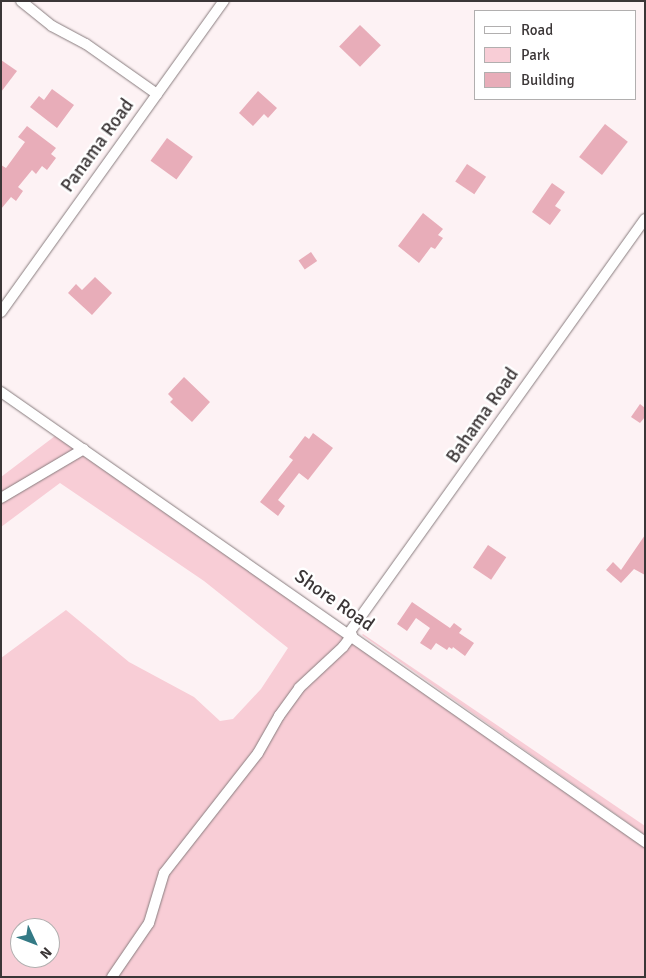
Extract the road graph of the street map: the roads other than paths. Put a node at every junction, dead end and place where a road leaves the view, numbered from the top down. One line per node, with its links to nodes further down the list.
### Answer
1 (21, 1): 3 (street)
2 (224, 1): 3 (street, Panama Road)
3 (157, 94): 5 (street, Panama Road)
4 (645, 219): 9 (street, Bahama Road)
5 (1, 312)
6 (1, 392): 7 (street, Shore Road)
7 (84, 449): 8 (street); 9 (street, Shore Road)
8 (1, 498)
9 (351, 634): 10 (street, Shore Road); 11 (street, Bahama Road)
10 (645, 842)
11 (112, 977)

